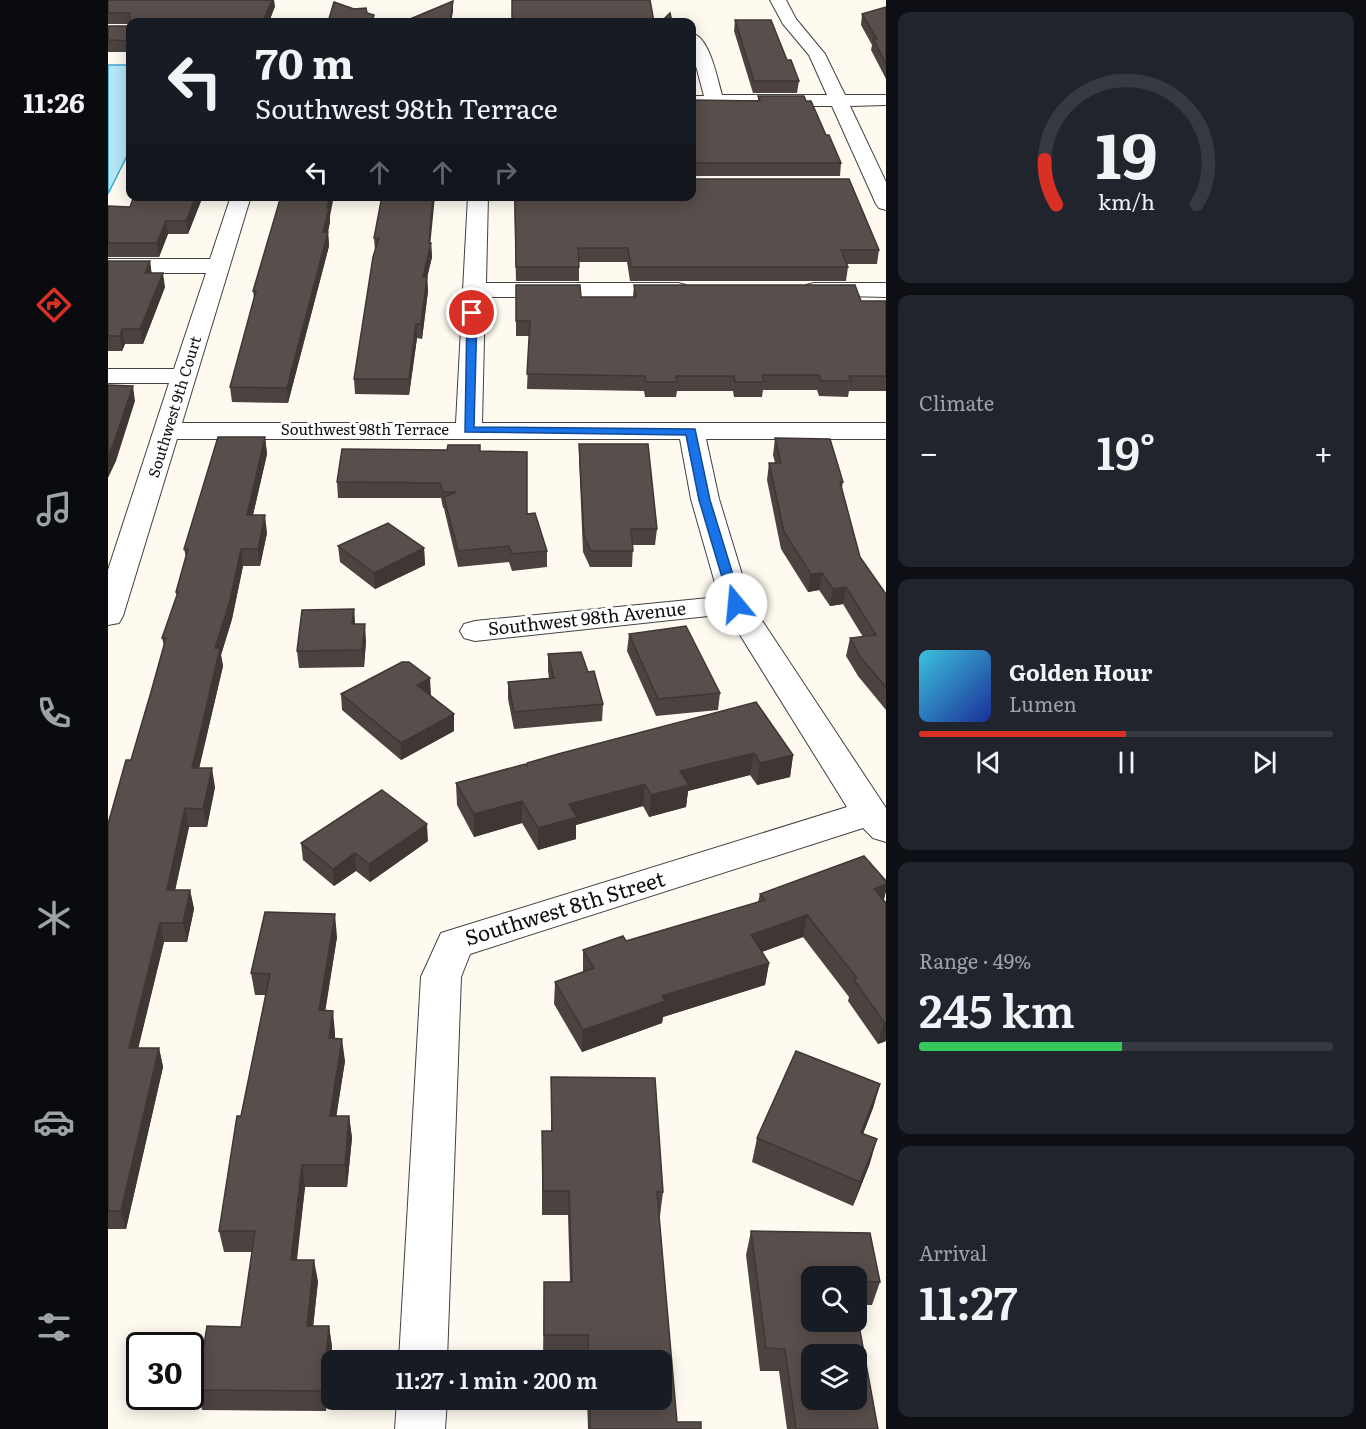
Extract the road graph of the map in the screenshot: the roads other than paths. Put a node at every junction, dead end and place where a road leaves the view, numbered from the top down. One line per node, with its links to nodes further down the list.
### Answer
1 (778, 0): 4 (street)
2 (816, 29): 4 (street)
3 (696, 41): 7 (street)
4 (817, 54): 8 (street)
5 (886, 100): 8 (street)
6 (696, 101): 7 (street)
7 (715, 101): 8 (street)
8 (840, 101): 10 (street)
9 (853, 184): 10 (street)
10 (877, 184): 13 (street)
11 (239, 201): 15 (street, Southwest 9th Court)
12 (478, 201): 16 (street)
13 (886, 204)
14 (108, 266): 15 (street)
15 (219, 266): 21 (street, Southwest 9th Court)
16 (473, 290): 17 (street); 22 (street)
17 (697, 290)
18 (792, 290): 19 (street)
19 (886, 290)
20 (108, 376): 21 (street)
21 (184, 376): 23 (street, Southwest 9th Court)
22 (469, 430): 23 (street, Southwest 98th Terrace); 24 (street, Southwest 98th Terrace)
23 (168, 431): 26 (street, Southwest 9th Court)
24 (691, 431): 25 (street, Southwest 98th Terrace); 27 (street)
25 (886, 431)
26 (121, 533): 28 (street, Southwest 9th Court)
27 (736, 604): 29 (street, Southwest 98th Avenue); 30 (street)
28 (108, 616)
29 (475, 631)
30 (878, 821): 31 (street, Southwest 8th Street)
31 (423, 1350)
32 (421, 1410): 33 (street)
33 (420, 1429)

